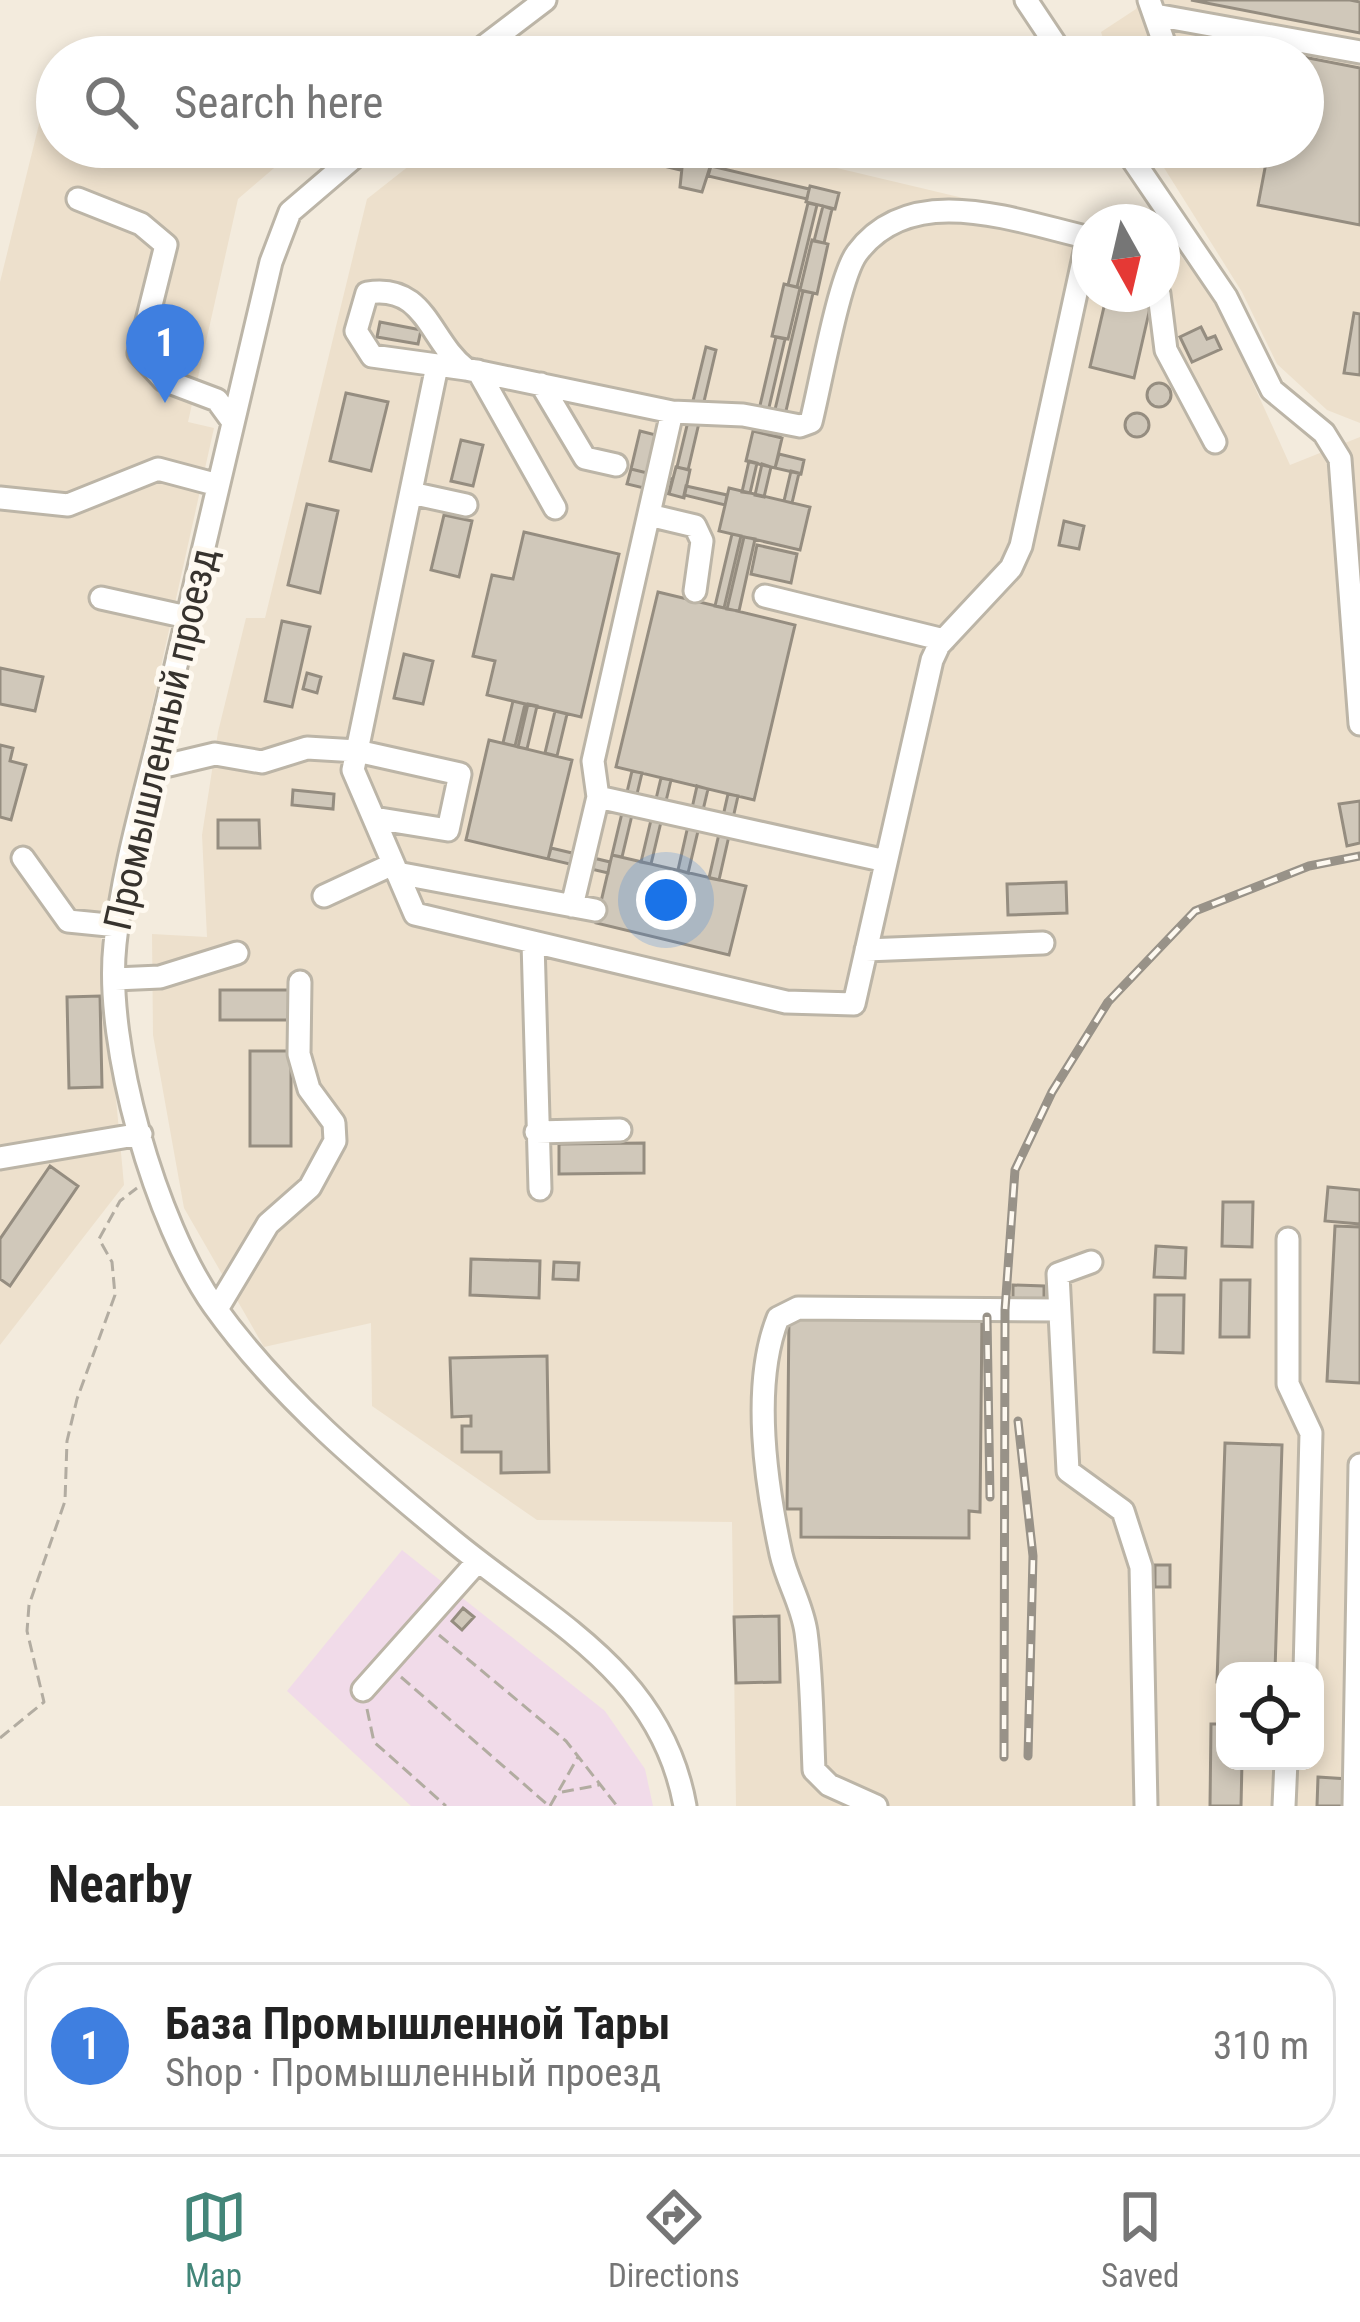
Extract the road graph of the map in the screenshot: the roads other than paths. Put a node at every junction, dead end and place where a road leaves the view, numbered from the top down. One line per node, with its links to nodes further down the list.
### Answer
1 (545, 0): 4 (street)
2 (1026, 0): 5 (street)
3 (1152, 7): 6 (street); 7 (street)
4 (498, 36)
5 (1050, 36)
6 (1162, 36)
7 (1286, 36)
8 (1324, 44): 9 (street)
9 (1360, 52)
10 (341, 168): 20 (street, Промышленный проезд)
11 (1138, 168): 34 (street)
12 (78, 199): 20 (street)
13 (1072, 235): 19 (street)
14 (1073, 312): 33 (street)
15 (1161, 312): 21 (street)
16 (437, 366): 17 (street); 17 (street); 24 (street)
17 (472, 370): 18 (street); 27 (street)
18 (541, 384): 19 (street); 22 (street)
19 (672, 412): 28 (street)
20 (233, 422): 23 (street, Промышленный проезд)
21 (1215, 442)
22 (616, 465)
23 (218, 485): 25 (street); 32 (street, Промышленный проезд)
24 (411, 493): 26 (street); 35 (street)
25 (0, 498)
26 (466, 505)
27 (556, 508)
28 (650, 515): 29 (street); 37 (street)
29 (695, 591)
30 (765, 596): 33 (street)
31 (101, 598): 32 (street)
32 (188, 617): 36 (street, Промышленный проезд)
33 (944, 640): 40 (street)
34 (1360, 724)
35 (357, 751): 36 (street); 38 (street); 38 (street)
36 (152, 769): 43 (street, Промышленный проезд)
37 (598, 797): 40 (street); 41 (street)
38 (374, 818): 41 (street)
39 (23, 859): 43 (street)
40 (886, 861): 46 (street)
41 (395, 868): 42 (street); 44 (street)
42 (324, 896)
43 (118, 926): 48 (street, Промышленный проезд)
44 (533, 942): 46 (street); 51 (street)
45 (1043, 943): 46 (street)
46 (866, 950)
47 (237, 953): 48 (street)
48 (116, 980): 52 (street, Промышленный проезд)
49 (299, 982): 57 (street)
50 (620, 1130): 51 (street)
51 (536, 1132): 54 (street)
52 (141, 1134): 53 (street); 57 (street, Промышленный проезд)
53 (0, 1158)
54 (540, 1189)
55 (1288, 1239): 61 (street)
56 (1091, 1262): 58 (street)
57 (217, 1309): 60 (street, Промышленный проезд)
58 (1059, 1310): 65 (street); 66 (street)
59 (1360, 1465): 68 (street)
60 (478, 1561): 62 (street); 64 (street, Промышленный проезд)
61 (1305, 1662)
62 (363, 1690)
63 (1286, 1770): 67 (street)
64 (685, 1806)
65 (876, 1806)
66 (1146, 1806)
67 (1284, 1806)
68 (1354, 1806)

